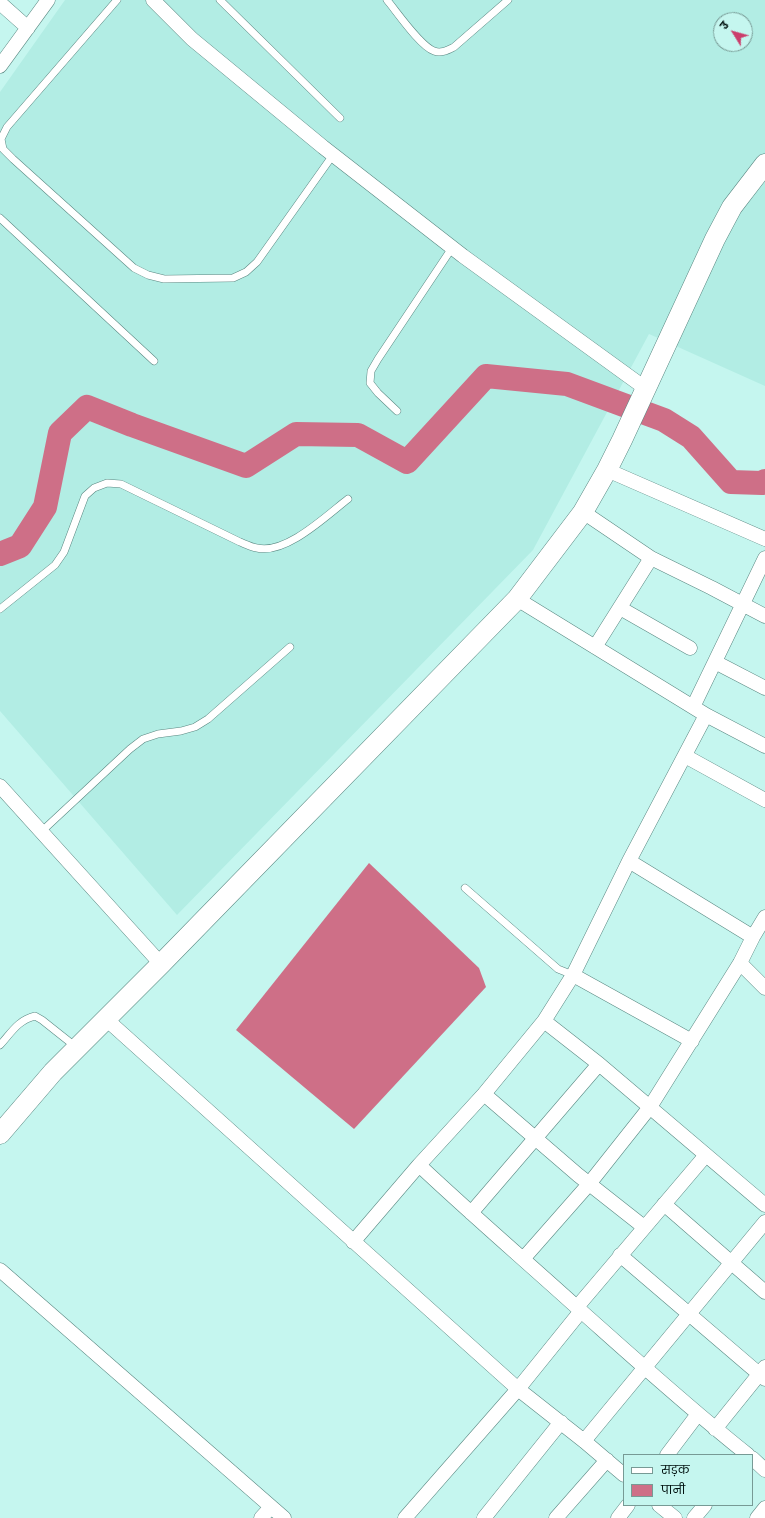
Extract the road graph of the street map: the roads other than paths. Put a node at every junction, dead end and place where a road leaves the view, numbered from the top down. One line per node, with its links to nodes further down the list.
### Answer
1 (48, 0): 8 (street)
2 (117, 0): 11 (lane)
3 (153, 0): 11 (street)
4 (220, 0): 10 (lane)
5 (387, 0): 6 (lane)
6 (508, 0)
7 (0, 3): 8 (street)
8 (28, 28): 9 (street)
9 (0, 66)
10 (340, 118)
11 (333, 155): 14 (street)
12 (765, 164): 16 (main road)
13 (0, 218): 15 (lane)
14 (452, 248): 16 (street); 17 (lane)
15 (154, 361)
16 (643, 395): 18 (main road)
17 (398, 410)
18 (607, 470): 20 (main road); 21 (street)
19 (348, 499): 27 (lane)
20 (583, 512): 22 (street); 24 (main road)
21 (765, 539)
22 (651, 558): 25 (street); 26 (street)
23 (765, 558): 25 (street)
24 (517, 599): 30 (street); 45 (main road)
25 (743, 604): 28 (street); 32 (street)
26 (620, 608): 30 (street); 31 (street)
27 (0, 609)
28 (765, 616)
29 (290, 647): 40 (lane)
30 (595, 647): 34 (street)
31 (690, 648)
32 (715, 662): 33 (street); 34 (street)
33 (765, 688)
34 (692, 707): 35 (street)
35 (706, 715): 36 (street); 37 (street)
36 (765, 746)
37 (685, 756): 39 (street); 41 (street)
38 (0, 786): 40 (street)
39 (765, 800)
40 (42, 832): 45 (street)
41 (629, 861): 44 (street); 47 (street)
42 (465, 888): 47 (lane)
43 (765, 917): 44 (street)
44 (753, 937): 46 (street)
45 (162, 964): 49 (main road)
46 (740, 964): 48 (street); 51 (street)
47 (573, 975): 50 (street); 51 (street)
48 (765, 988)
49 (106, 1019): 53 (main road); 67 (street)
50 (544, 1021): 54 (street); 55 (street)
51 (692, 1041): 56 (street)
52 (0, 1045): 53 (lane)
53 (77, 1048): 57 (main road)
54 (599, 1064): 56 (street); 58 (street)
55 (484, 1094): 58 (street); 60 (street)
56 (650, 1107): 59 (street); 61 (street)
57 (0, 1134)
58 (536, 1138): 61 (street); 64 (street)
59 (706, 1155): 62 (street); 63 (street)
60 (419, 1165): 64 (street); 67 (street)
61 (589, 1184): 66 (street); 69 (street)
62 (664, 1204): 66 (street); 70 (street)
63 (765, 1205)
64 (471, 1213): 69 (street)
65 (765, 1222): 70 (street)
66 (644, 1227): 68 (street)
67 (353, 1242): 77 (street)
68 (620, 1255): 73 (street); 74 (street)
69 (523, 1259): 73 (street)
70 (731, 1263): 72 (street); 74 (street)
71 (0, 1270): 91 (street)
72 (765, 1292)
73 (579, 1309): 75 (street); 77 (street)
74 (689, 1313): 75 (street); 76 (street)
75 (644, 1368): 78 (street); 81 (street)
76 (763, 1373): 80 (street)
77 (518, 1389): 79 (street); 95 (street)
78 (698, 1414): 80 (street); 82 (street)
79 (561, 1422): 81 (street); 96 (street)
80 (715, 1429): 83 (street)
81 (584, 1441): 85 (street)
82 (668, 1454)
83 (747, 1454)
84 (753, 1459): 86 (street)
85 (607, 1460): 87 (street); 97 (street)
86 (765, 1470)
87 (623, 1474)
88 (627, 1506): 98 (street)
89 (660, 1506): 99 (street)
90 (704, 1506): 100 (street)
91 (271, 1507): 93 (street); 94 (street)
92 (765, 1508): 101 (street)
93 (261, 1518)
94 (284, 1518)
95 (405, 1518)
96 (484, 1518)
97 (556, 1518)
98 (618, 1518)
99 (675, 1518)
100 (694, 1518)
101 (757, 1518)

